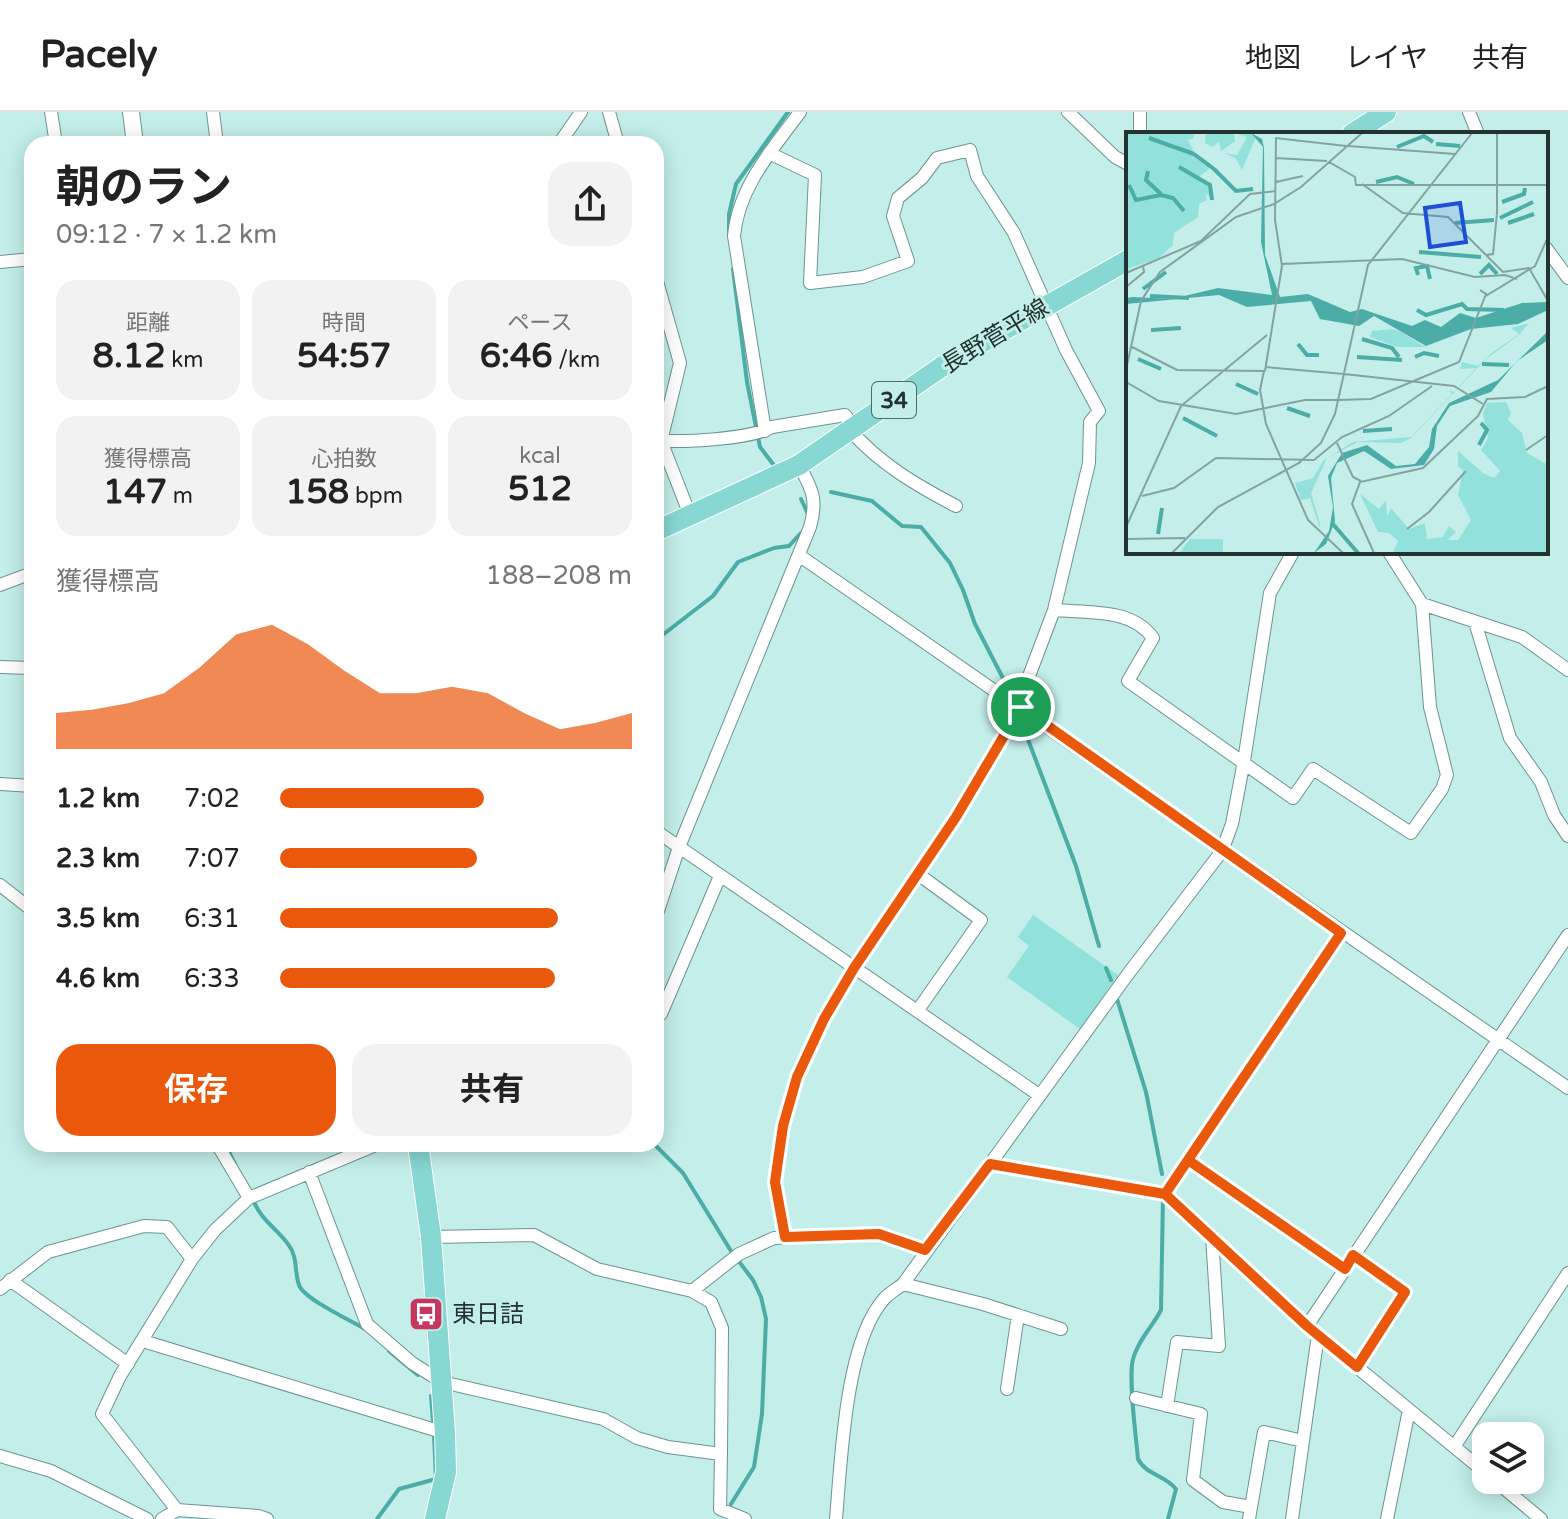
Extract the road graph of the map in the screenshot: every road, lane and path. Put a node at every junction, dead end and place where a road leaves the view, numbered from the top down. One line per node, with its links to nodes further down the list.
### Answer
1 (51, 112): 12 (street)
2 (131, 112): 13 (street)
3 (213, 112): 14 (street)
4 (581, 112): 15 (street)
5 (609, 112): 16 (street)
6 (800, 112): 17 (street)
7 (1068, 112): 18 (street)
8 (1386, 112): 10 (main road)
9 (1469, 112): 11 (street)
10 (1355, 132)
11 (1477, 132)
12 (55, 136)
13 (134, 136)
14 (216, 136)
15 (564, 136)
16 (616, 136)
17 (769, 153): 25 (street); 28 (street)
18 (1126, 163)
19 (1548, 251): 23 (street)
20 (24, 260): 22 (street)
21 (1126, 261): 25 (main road, 長野菅平線 / 34)
22 (0, 262)
23 (1568, 278)
24 (664, 306): 26 (street)
25 (1045, 306): 27 (main road, 長野菅平線 / 34); 41 (street)
26 (664, 422)
27 (853, 429): 28 (street); 31 (main road, 長野菅平線 / 34); 32 (street)
28 (760, 432): 29 (street)
29 (664, 440)
30 (664, 452): 33 (street)
31 (799, 465): 33 (main road, 長野菅平線 / 34); 37 (street)
32 (956, 506)
33 (690, 515): 34 (main road, 長野菅平線 / 34)
34 (664, 527)
35 (1292, 554): 47 (street)
36 (1390, 554): 40 (street)
37 (800, 556): 46 (street); 52 (street)
38 (24, 576): 39 (street)
39 (0, 585)
40 (1422, 604): 42 (street); 47 (street)
41 (1054, 610): 46 (street); 47 (street)
42 (1475, 622): 45 (street); 50 (street)
43 (0, 667): 44 (street)
44 (24, 668)
45 (1568, 670)
46 (1021, 707): 53 (street); 54 (street)
47 (1244, 761): 53 (street)
48 (0, 784): 49 (street)
49 (24, 786)
50 (1568, 836)
51 (664, 837): 52 (street)
52 (679, 847): 55 (street); 57 (street)
53 (1222, 851): 59 (street); 67 (street)
54 (918, 874): 62 (street); 64 (street)
55 (720, 876): 62 (street); 63 (street)
56 (0, 885): 58 (street)
57 (664, 893)
58 (24, 904)
59 (1341, 933): 65 (street); 71 (street)
60 (1568, 935): 61 (street)
61 (1563, 955): 65 (street)
62 (854, 968): 64 (street); 78 (street)
63 (664, 1007)
64 (918, 1010): 67 (street)
65 (1497, 1039): 66 (street); 80 (street)
66 (1568, 1088)
67 (1039, 1095): 72 (street)
68 (222, 1152): 75 (street)
69 (358, 1152): 73 (street)
70 (419, 1152): 77 (main road)
71 (1188, 1160): 74 (street); 82 (street)
72 (990, 1164): 74 (street); 79 (street)
73 (309, 1172): 75 (street); 94 (street)
74 (1165, 1194): 76 (street)
75 (249, 1198): 81 (street)
76 (1212, 1236): 88 (street); 97 (street)
77 (431, 1237): 86 (street); 94 (main road)
78 (785, 1237): 79 (street); 86 (street)
79 (925, 1250): 84 (street)
80 (1353, 1255): 82 (street); 93 (street)
81 (192, 1259): 85 (street); 91 (street)
82 (1345, 1269): 88 (street)
83 (1568, 1273): 101 (street)
84 (903, 1284): 87 (street); 114 (street)
85 (5, 1285): 92 (street)
86 (692, 1291): 102 (street)
87 (1018, 1315): 89 (street); 95 (street)
88 (1307, 1326): 90 (street)
89 (1061, 1329)
90 (1318, 1335): 93 (street); 100 (street)
91 (143, 1341): 92 (street); 99 (street)
92 (128, 1364): 106 (street)
93 (1357, 1367): 98 (street)
94 (442, 1382): 99 (main road); 102 (street)
95 (1007, 1389)
96 (1136, 1398): 97 (street)
97 (1167, 1406): 107 (street)
98 (1409, 1410): 101 (street); 116 (street)
99 (445, 1433): 112 (main road)
100 (1303, 1441): 107 (street); 115 (street)
101 (1454, 1447): 104 (street)
102 (721, 1454): 108 (street)
103 (0, 1456): 109 (street)
104 (1472, 1462)
105 (1511, 1494): 117 (street)
106 (177, 1510): 110 (street); 111 (street)
107 (1250, 1513)
108 (719, 1514): 113 (street)
109 (147, 1519)
110 (162, 1519)
111 (267, 1519)
112 (435, 1519)
113 (745, 1519)
114 (836, 1519)
115 (1292, 1519)
116 (1387, 1519)
117 (1541, 1519)

